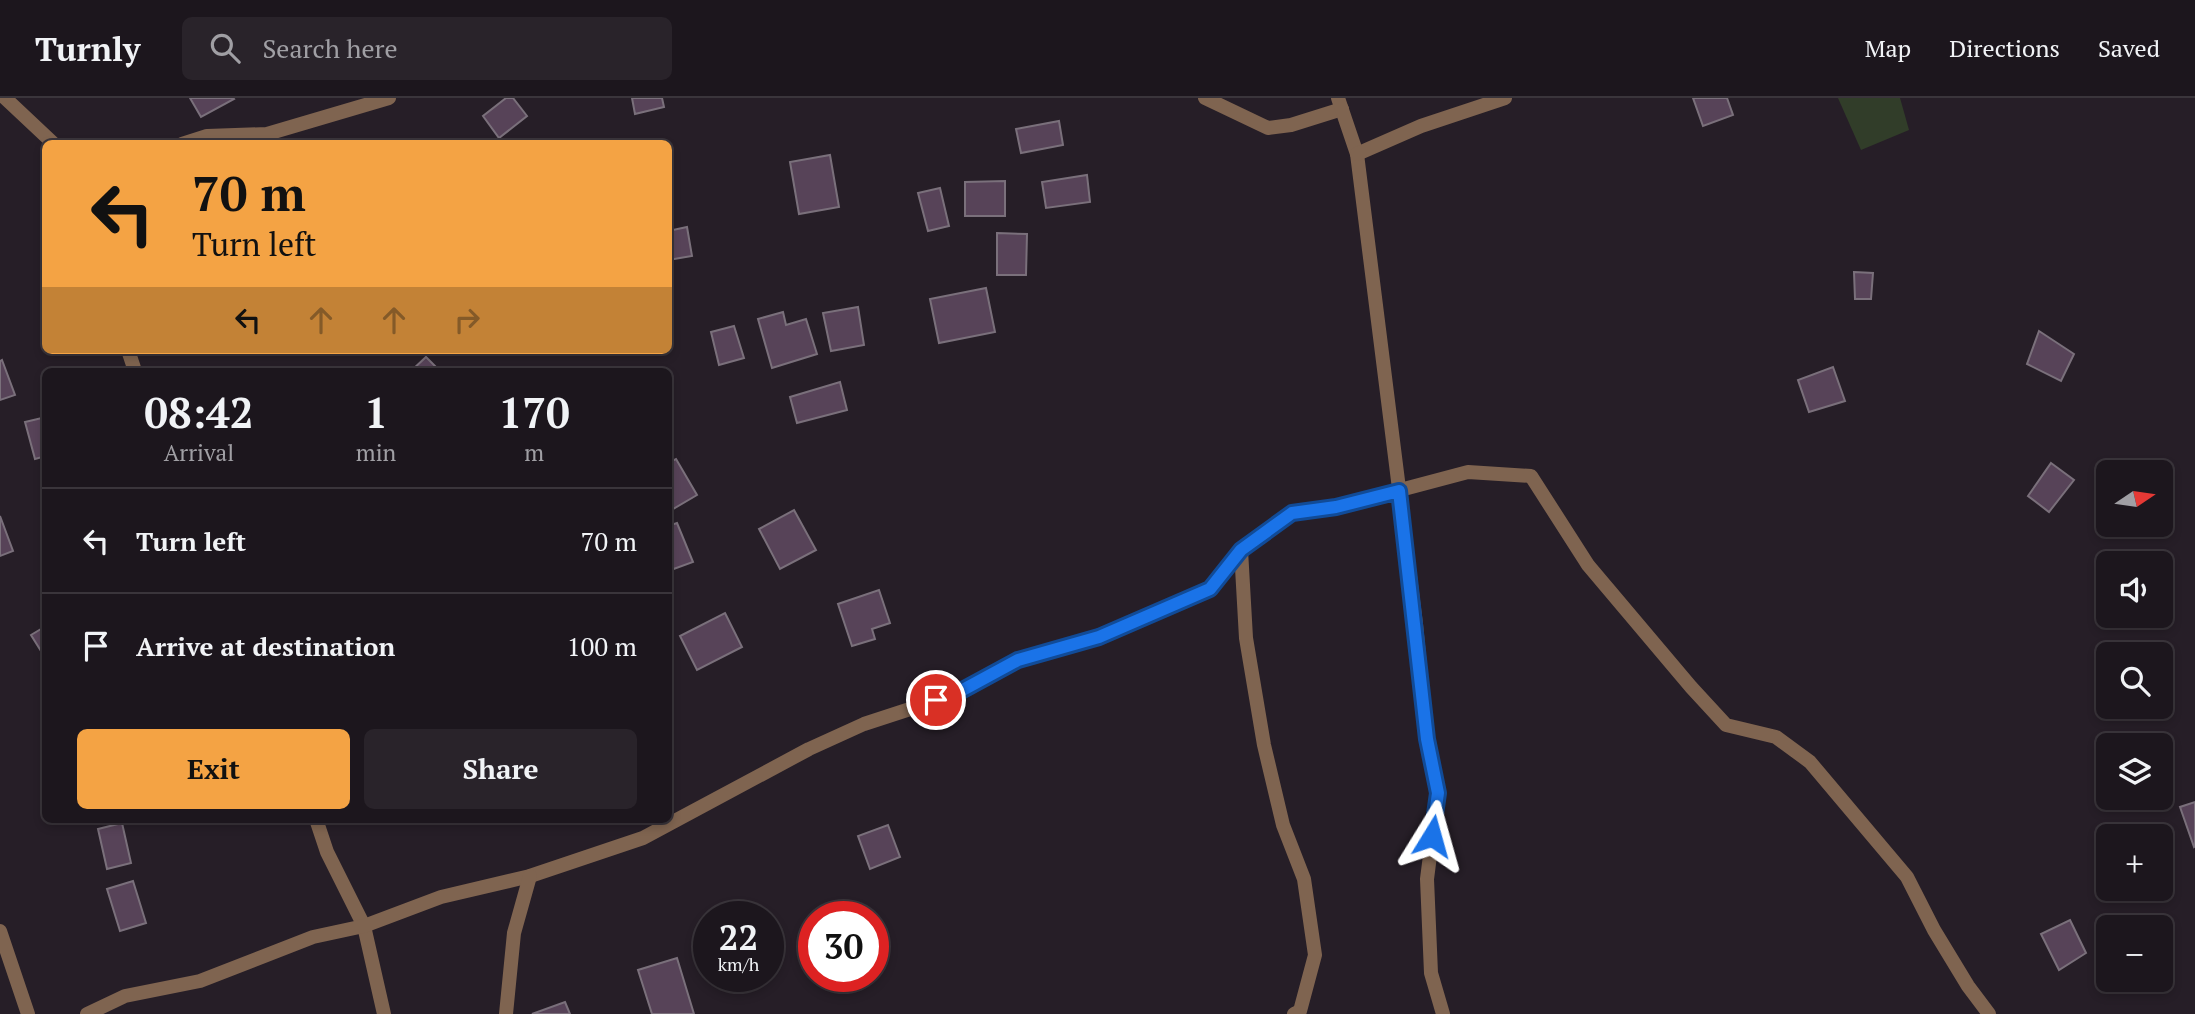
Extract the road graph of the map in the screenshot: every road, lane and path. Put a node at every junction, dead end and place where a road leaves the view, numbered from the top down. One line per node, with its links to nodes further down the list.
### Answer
1 (5, 98): 6 (street)
2 (389, 98): 7 (street)
3 (1205, 98): 5 (street)
4 (1505, 98): 8 (street)
5 (1340, 104): 8 (street)
6 (50, 140)
7 (194, 140)
8 (1357, 154): 9 (street)
9 (1399, 491): 10 (street); 22 (street); 23 (street)
10 (1241, 550): 11 (street); 21 (street)
11 (672, 822)
12 (317, 823): 15 (street)
13 (671, 823): 14 (street)
14 (530, 876): 15 (street); 20 (street)
15 (364, 926): 18 (street); 19 (street)
16 (0, 931): 17 (street)
17 (28, 1014)
18 (86, 1014)
19 (384, 1014)
20 (506, 1014)
21 (1294, 1014)
22 (1443, 1014)
23 (1989, 1014)

